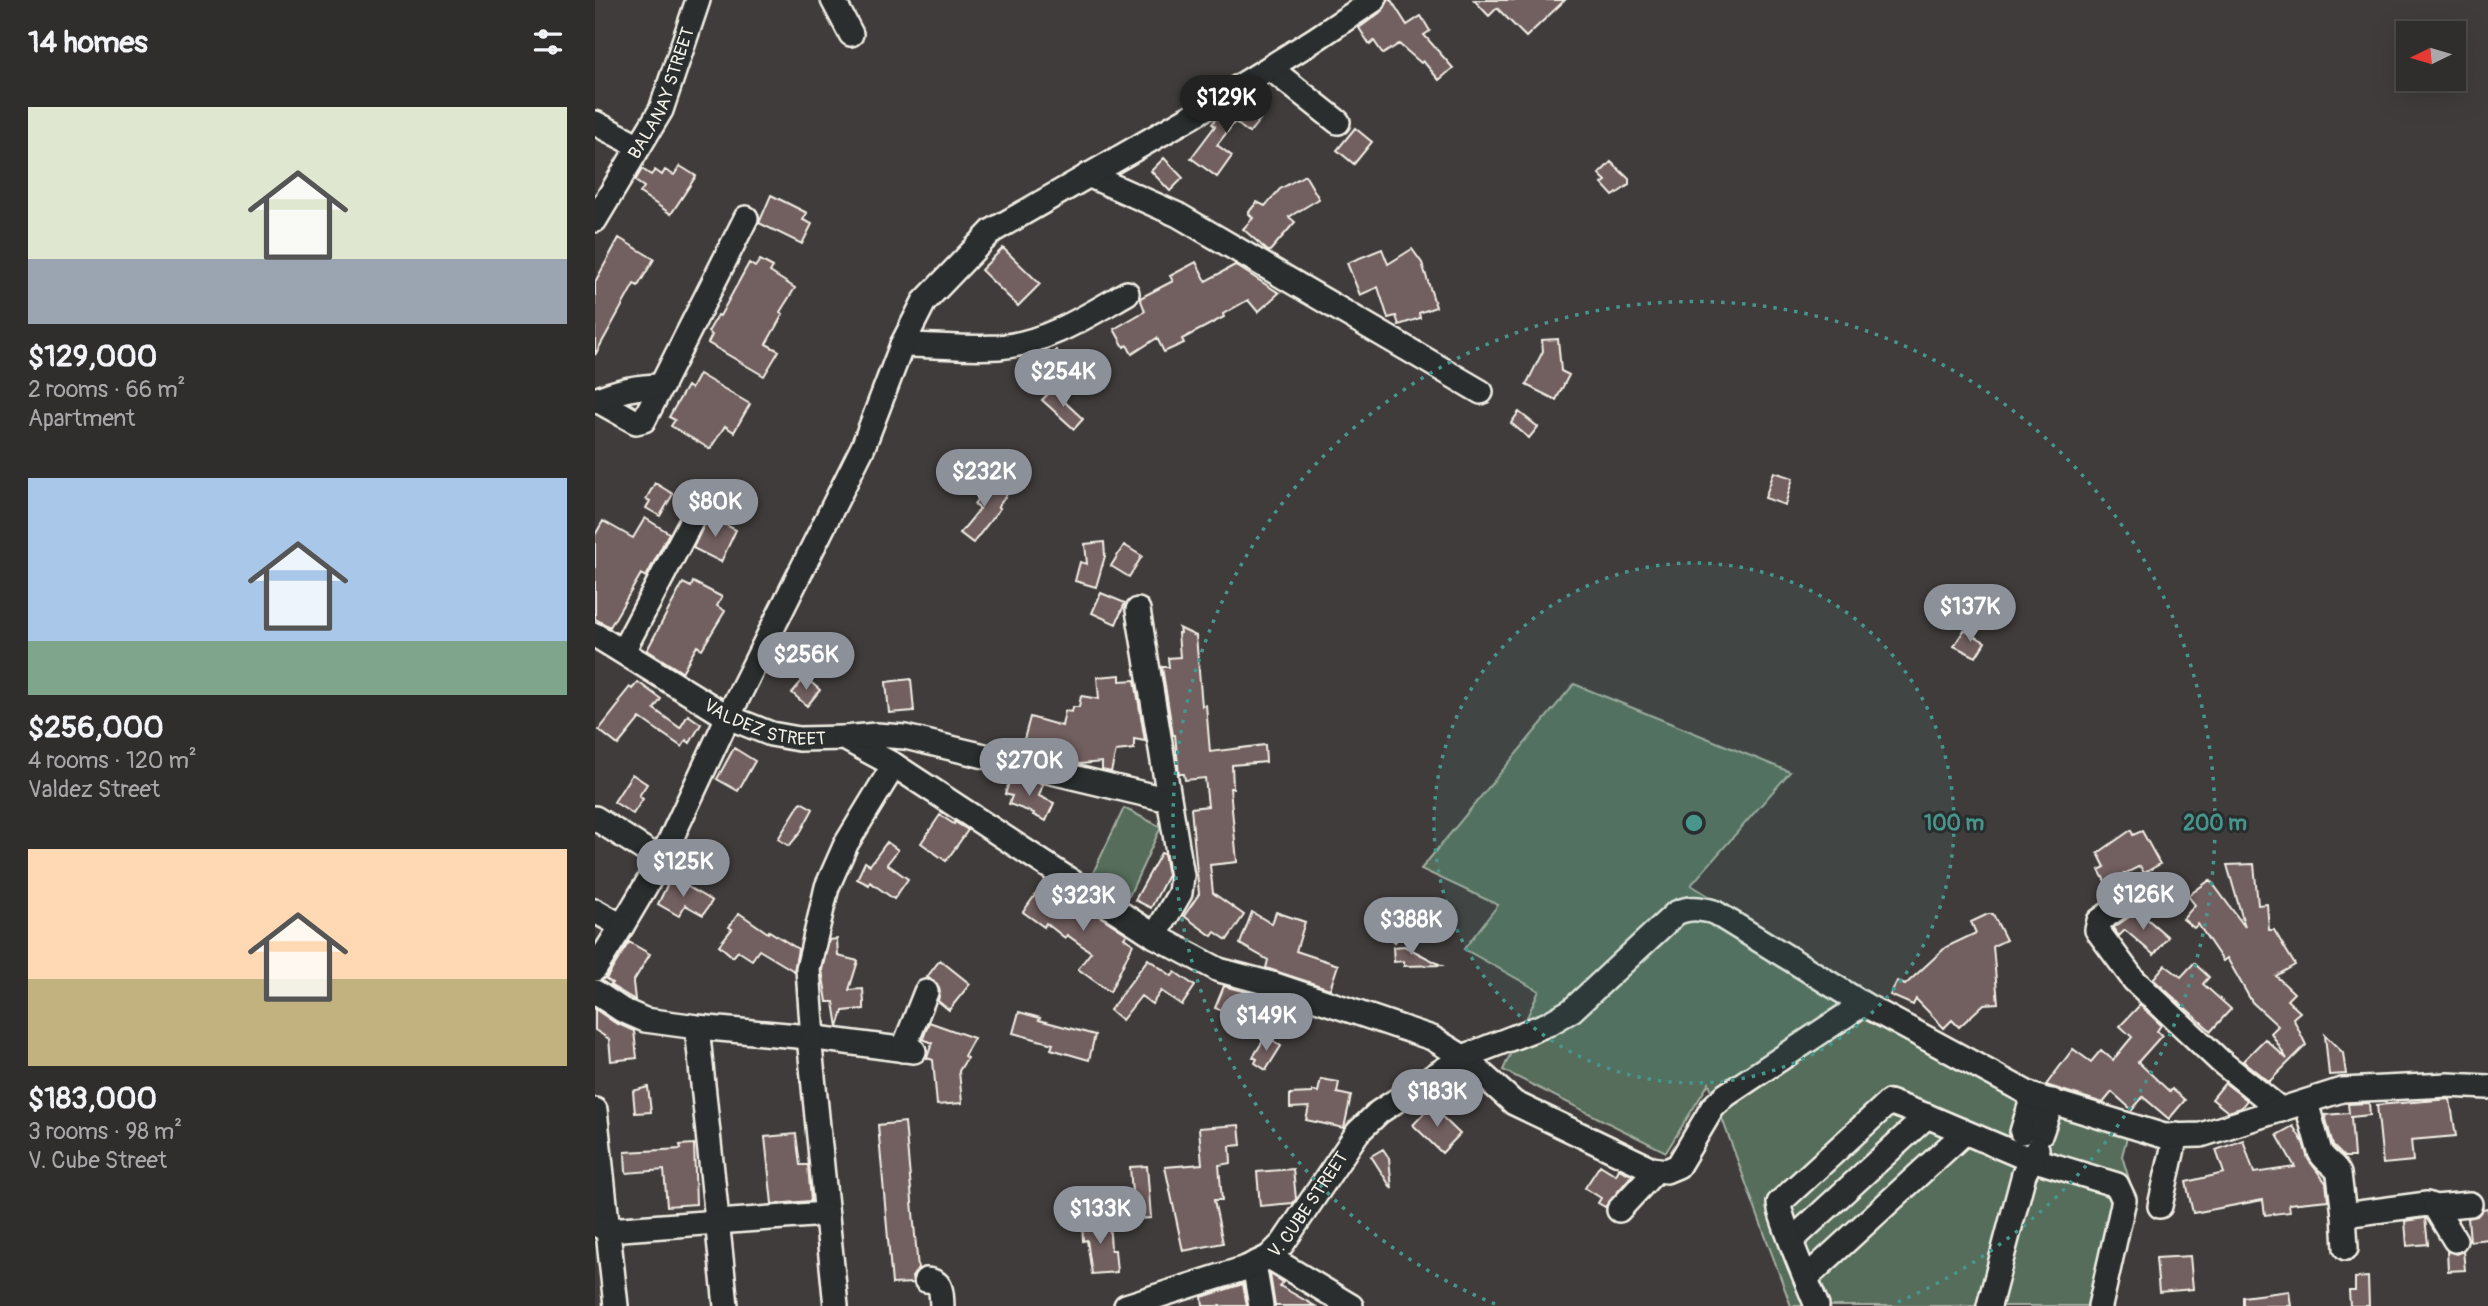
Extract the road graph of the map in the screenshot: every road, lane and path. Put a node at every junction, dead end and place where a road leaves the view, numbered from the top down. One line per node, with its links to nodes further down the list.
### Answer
1 (698, 0): 8 (street, BALANAY STREET)
2 (833, 0): 4 (street)
3 (1374, 0): 5 (street)
4 (851, 34)
5 (1270, 68): 6 (street); 9 (street)
6 (1338, 121)
7 (595, 123): 8 (street)
8 (639, 146): 11 (street, BALANAY STREET)
9 (1088, 175): 13 (street); 15 (street)
10 (746, 218): 14 (street)
11 (595, 220)
12 (1127, 293): 13 (street)
13 (902, 345): 21 (street)
14 (662, 386): 16 (street); 16 (street)
15 (1481, 392)
16 (595, 400)
17 (694, 516): 20 (street)
18 (1138, 610): 24 (street)
19 (595, 635): 20 (street, VALDEZ STREET)
20 (623, 651): 21 (street, VALDEZ STREET)
21 (728, 717): 22 (street, VALDEZ STREET); 26 (street)
22 (844, 738): 23 (street, VALDEZ STREET); 24 (street)
23 (894, 765): 30 (street, VALDEZ STREET); 36 (street)
24 (1169, 800): 30 (street)
25 (595, 818): 26 (street)
26 (661, 860): 29 (street)
27 (2134, 896): 42 (street)
28 (595, 911): 29 (street)
29 (622, 926): 31 (street)
30 (1155, 936): 37 (street, VALDEZ STREET)
31 (595, 969)
32 (595, 992): 35 (street)
33 (926, 992): 36 (street)
34 (1863, 1004): 37 (street, V. CUBE STREET); 39 (street); 47 (street)
35 (697, 1027): 36 (street); 54 (street)
36 (811, 1037): 52 (street)
37 (1463, 1057): 47 (street, VALDEZ STREET); 59 (street, V. CUBE STREET)
38 (2488, 1087): 40 (street)
39 (2042, 1098): 45 (street); 46 (street)
40 (2306, 1102): 42 (street); 53 (street)
41 (595, 1110): 55 (street)
42 (2281, 1110): 45 (street)
43 (1927, 1116): 44 (street); 56 (street); 56 (street)
44 (1964, 1133): 46 (street); 60 (street)
45 (2176, 1135): 49 (street)
46 (2028, 1149): 70 (street); 71 (street)
47 (1656, 1170): 51 (street)
48 (2470, 1204): 50 (street)
49 (2160, 1206)
50 (2435, 1207): 53 (street); 57 (street)
51 (1619, 1210)
52 (826, 1214): 54 (street); 64 (street)
53 (2344, 1215): 58 (street)
54 (717, 1222): 55 (street); 63 (street)
55 (602, 1227): 62 (street)
56 (1792, 1240): 60 (street)
57 (2455, 1240)
58 (2346, 1248)
59 (1261, 1261): 66 (street, V. CUBE STREET); 67 (street); 68 (street)
60 (1806, 1279): 69 (street)
61 (926, 1280): 65 (street)
62 (616, 1306)
63 (726, 1306)
64 (835, 1306)
65 (942, 1306)
66 (1126, 1306)
67 (1261, 1306)
68 (1351, 1306)
69 (1817, 1306)
70 (1989, 1306)
71 (2100, 1306)

